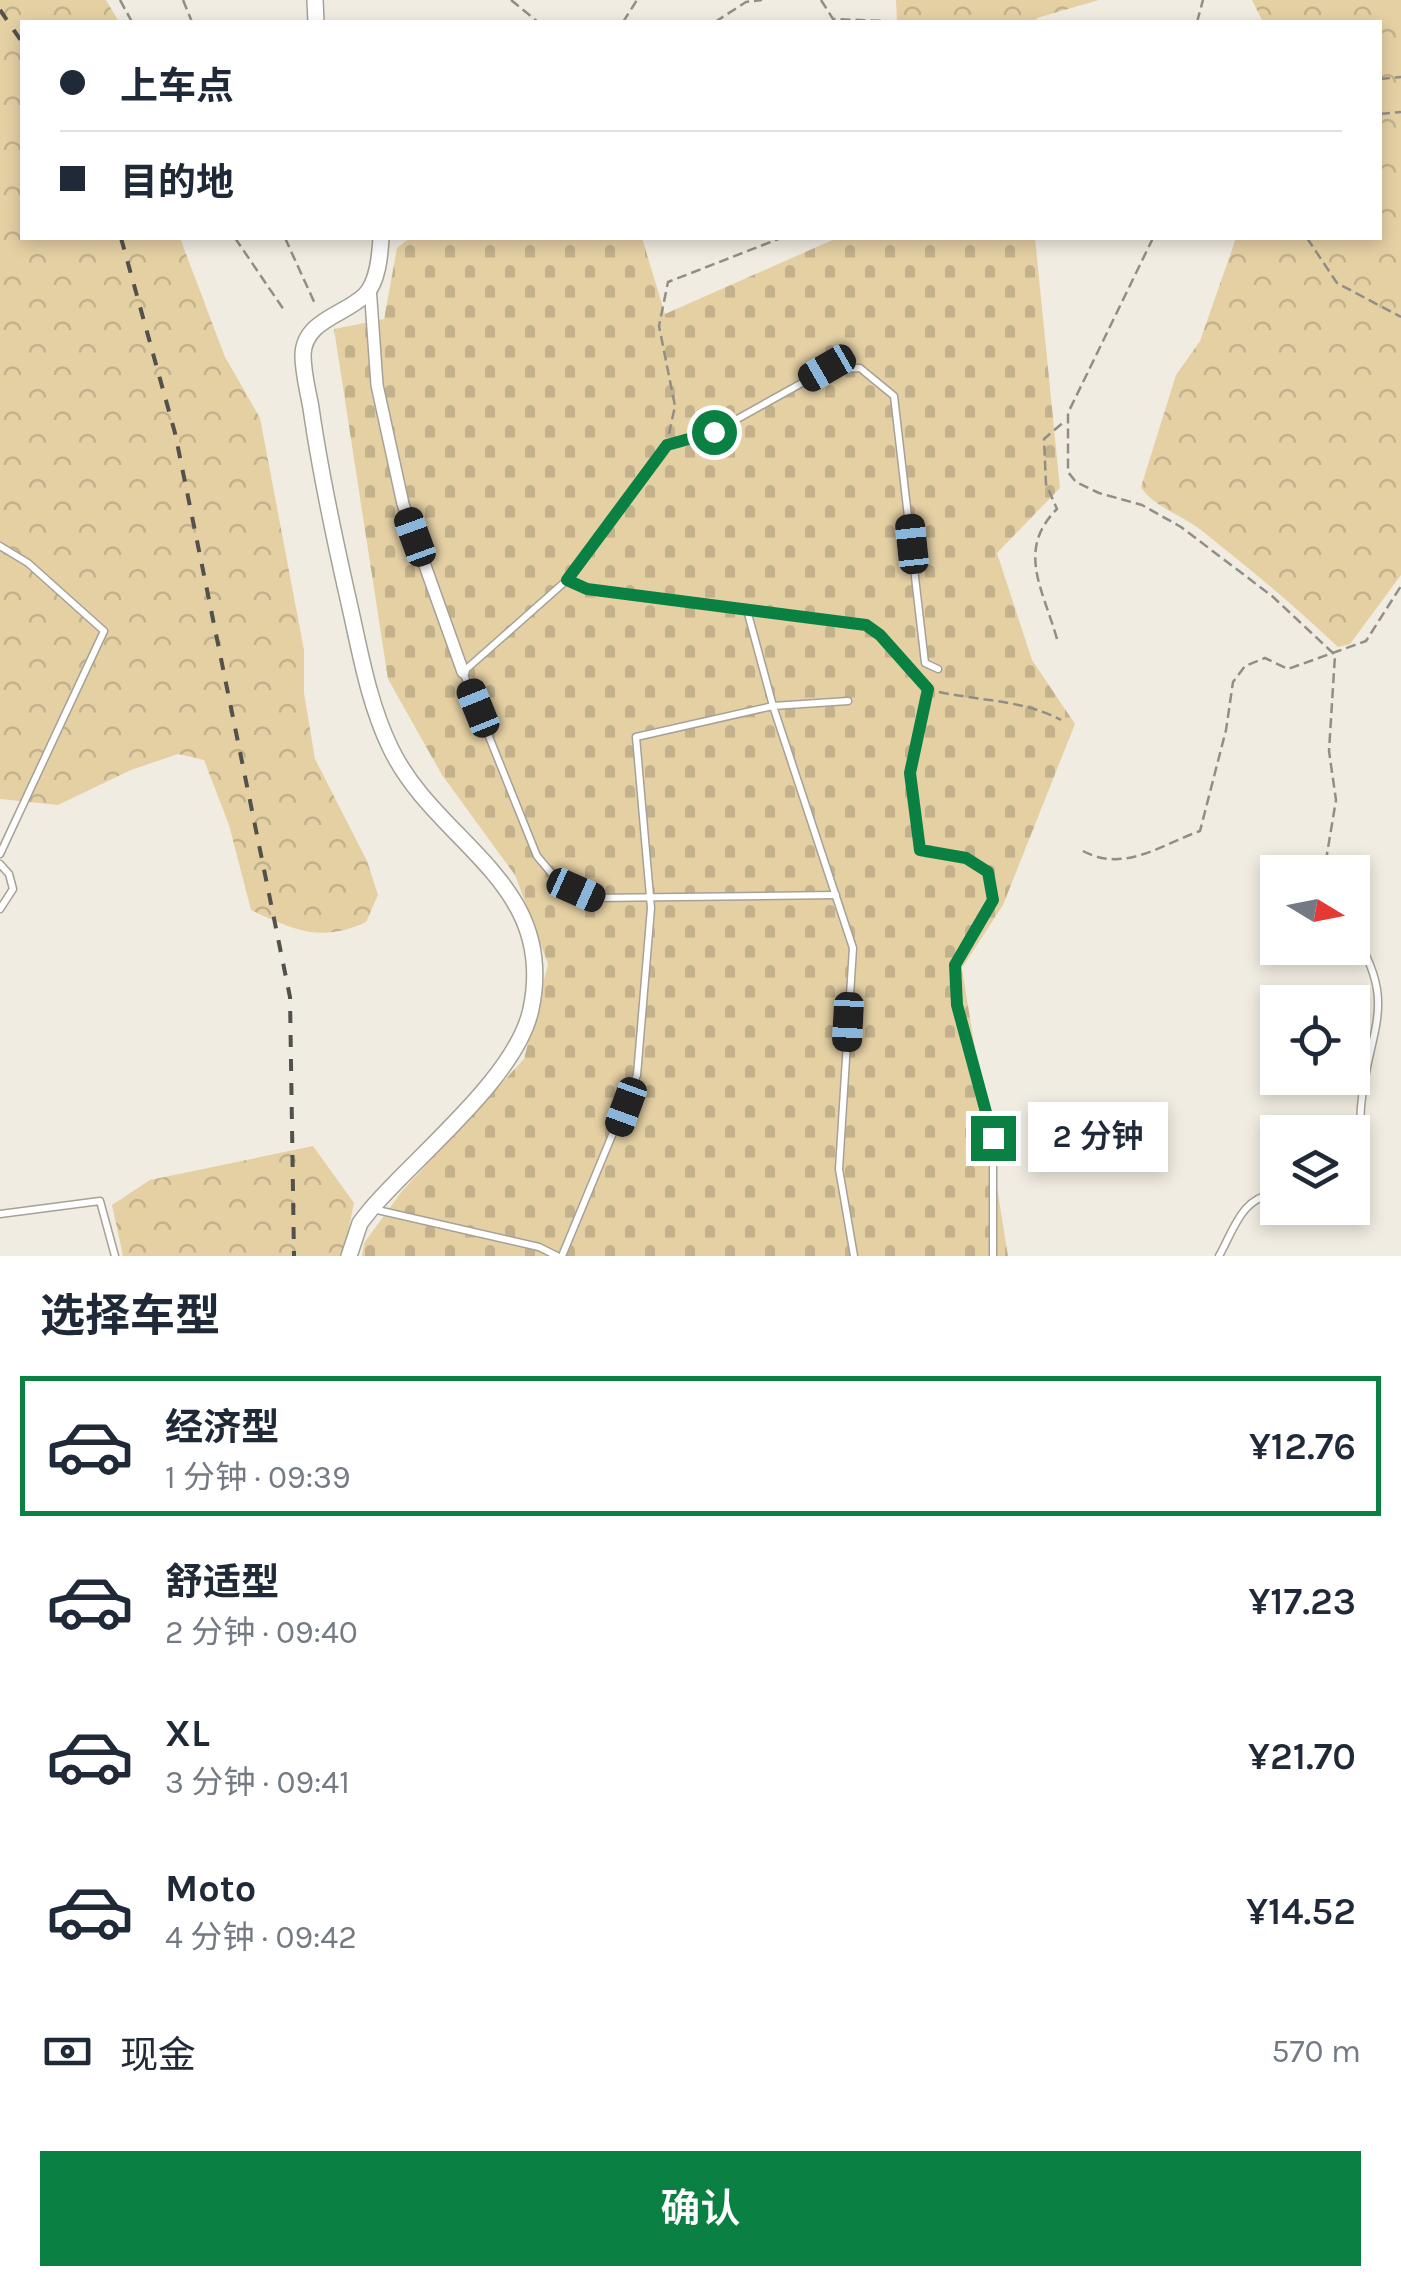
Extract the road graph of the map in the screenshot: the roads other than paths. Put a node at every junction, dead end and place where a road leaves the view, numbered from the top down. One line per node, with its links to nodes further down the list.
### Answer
1 (381, 240): 2 (street)
2 (370, 286): 7 (street); 18 (street)
3 (0, 546): 10 (lane)
4 (567, 580): 5 (lane); 6 (lane); 7 (lane)
5 (748, 610): 9 (lane); 24 (lane)
6 (938, 668)
7 (463, 672): 13 (lane)
8 (848, 701): 9 (lane)
9 (773, 706): 12 (lane); 13 (lane)
10 (0, 854)
11 (0, 864): 14 (lane)
12 (836, 895): 13 (lane); 23 (lane)
13 (651, 900): 22 (lane)
14 (0, 909)
15 (1370, 961): 16 (lane)
16 (1361, 1115)
17 (1260, 1199): 25 (lane)
18 (372, 1209): 21 (street); 22 (lane)
19 (0, 1214): 20 (lane)
20 (115, 1256)
21 (350, 1256)
22 (559, 1256)
23 (854, 1256)
24 (993, 1256)
25 (1219, 1256)

